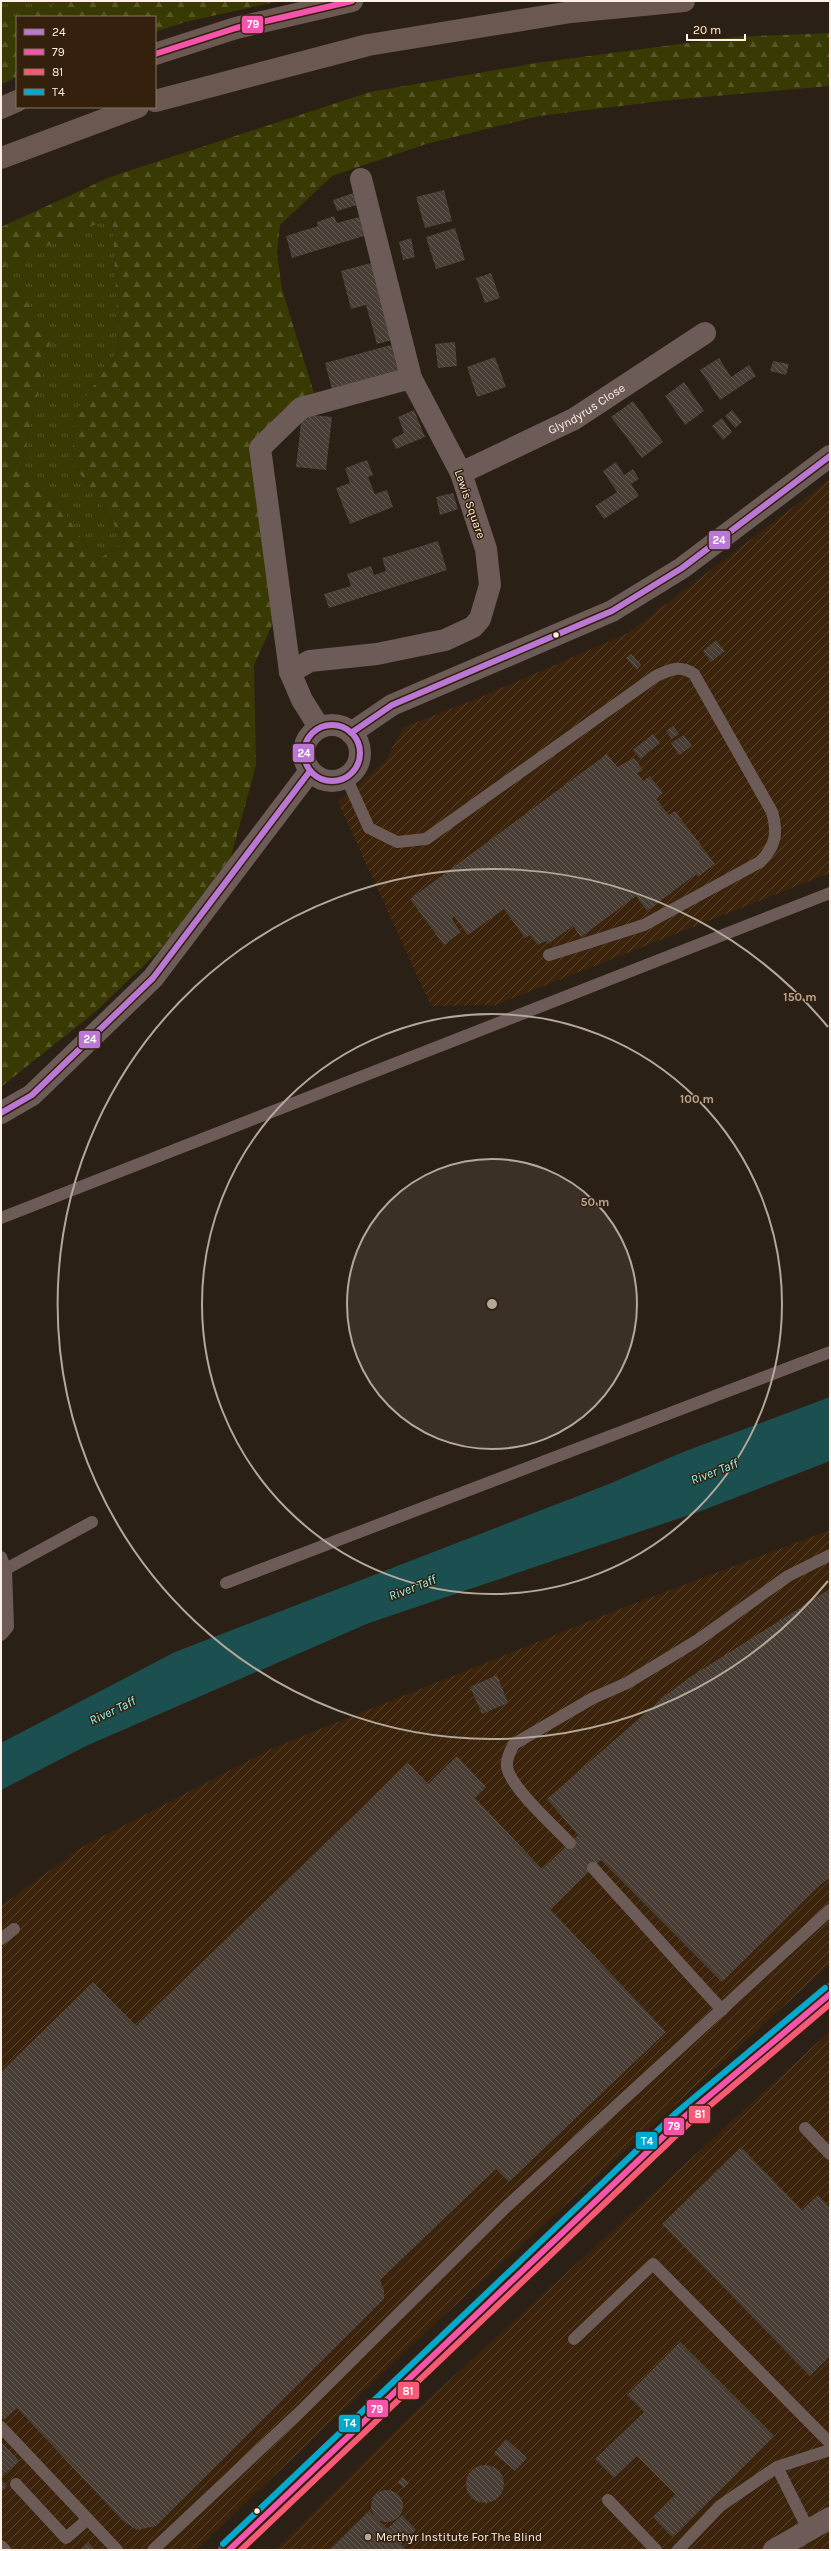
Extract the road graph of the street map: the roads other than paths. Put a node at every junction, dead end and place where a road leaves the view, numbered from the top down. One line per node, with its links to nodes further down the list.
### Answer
1 (352, 1): 3 (highway)
2 (684, 1): 5 (highway)
3 (156, 54)
4 (16, 101): 6 (highway)
5 (156, 101)
6 (1, 108)
7 (135, 108): 8 (highway)
8 (1, 158)
9 (361, 179): 11 (street, Lewis Square)
10 (705, 333): 13 (street, Glyndyrus Close)
11 (411, 378): 13 (street, Lewis Square); 14 (street)
12 (830, 456): 16 (street)
13 (461, 473): 14 (street, Lewis Square)
14 (290, 672): 15 (street)
15 (320, 727): 16 (street); 17 (street)
16 (351, 733): 18 (street)
17 (310, 771): 18 (street); 21 (street)
18 (346, 777): 20 (lane)
19 (830, 893): 22 (lane)
20 (549, 955)
21 (1, 1114)
22 (1, 1218)
23 (830, 1352): 28 (lane)
24 (92, 1522): 27 (lane)
25 (830, 1555): 30 (lane)
26 (1, 1557): 27 (lane)
27 (6, 1568): 29 (lane)
28 (226, 1583)
29 (1, 1634)
30 (570, 1843)
31 (593, 1868): 36 (lane)
32 (830, 1910): 36 (lane)
33 (14, 1929): 34 (lane)
34 (1, 1940)
35 (830, 1994): 53 (main road)
36 (722, 2010): 52 (lane)
37 (805, 2128): 38 (lane)
38 (830, 2154)
39 (574, 2339): 41 (lane)
40 (1, 2427): 47 (lane)
41 (830, 2443)
42 (830, 2450): 43 (lane)
43 (777, 2467): 48 (lane); 55 (lane)
44 (16, 2484): 47 (lane)
45 (608, 2500): 54 (lane)
46 (830, 2518): 48 (street)
47 (88, 2519): 51 (lane)
48 (809, 2531): 56 (street)
49 (1, 2546): 50 (lane)
50 (5, 2550)
51 (117, 2550)
52 (153, 2550)
53 (229, 2550)
54 (656, 2550)
55 (678, 2550)
56 (774, 2550)

